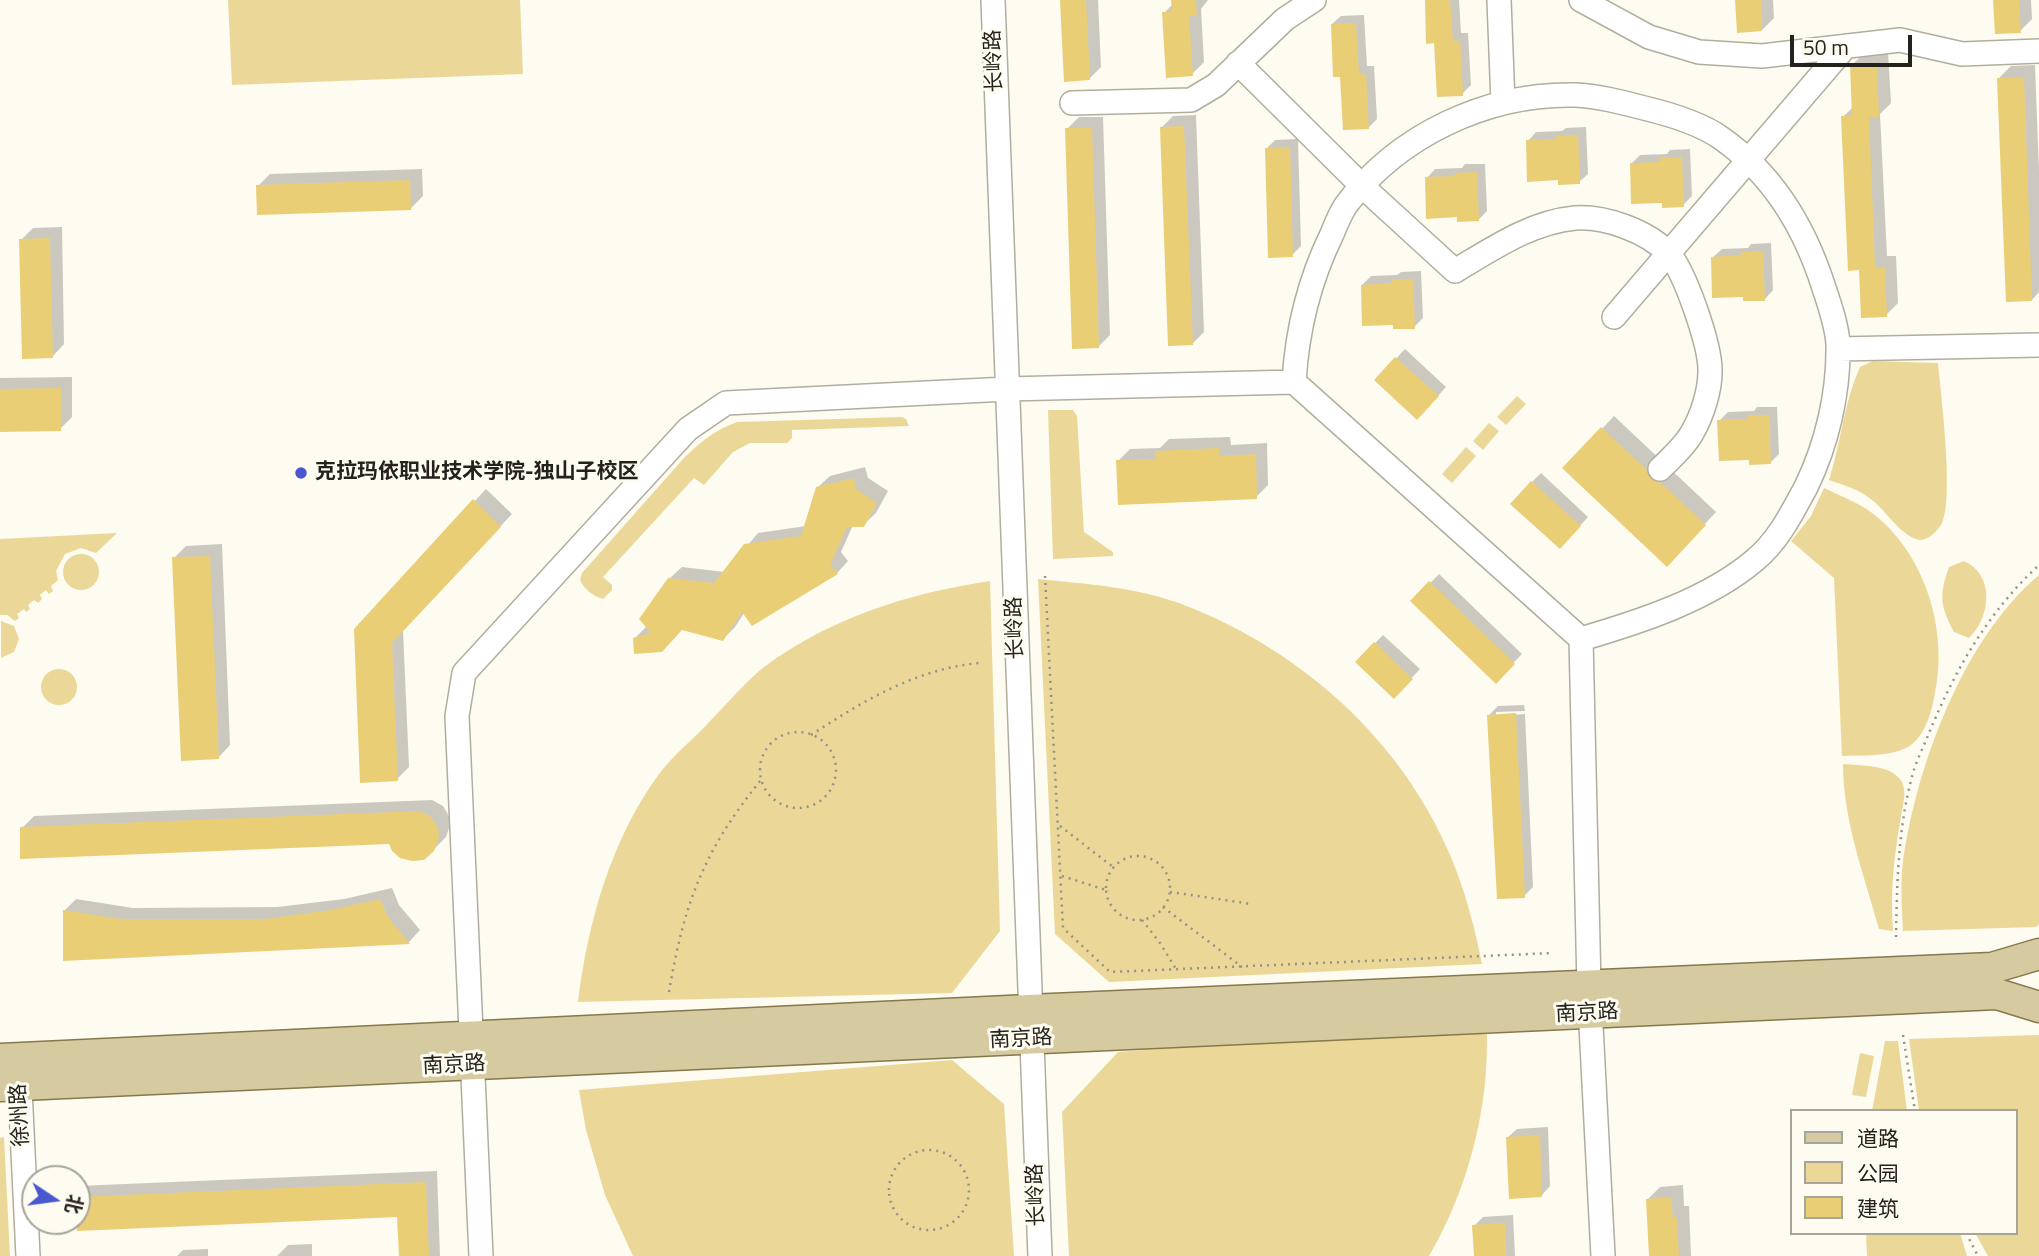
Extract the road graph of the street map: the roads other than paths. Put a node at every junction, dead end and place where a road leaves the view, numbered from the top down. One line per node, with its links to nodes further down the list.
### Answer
1 (993, 0): 17 (street, 长岭路)
2 (1314, 0): 7 (street)
3 (1499, 0): 9 (street)
4 (1581, 0): 5 (street)
5 (1846, 46): 6 (street); 10 (street)
6 (2039, 51)
7 (1238, 63): 8 (street); 11 (street)
8 (1072, 103)
9 (1503, 103): 10 (street); 11 (street)
10 (1749, 159): 12 (street); 15 (street)
11 (1362, 187): 12 (street); 16 (street)
12 (1669, 254): 13 (street); 18 (street)
13 (1614, 317)
14 (2039, 345): 15 (street)
15 (1838, 349): 19 (street)
16 (1294, 382): 17 (street); 19 (street)
17 (1007, 389): 23 (street, 长岭路); 25 (street)
18 (1660, 469)
19 (1581, 639): 21 (street)
20 (2039, 954): 21 (main road, 南京路)
21 (1590, 1000): 22 (main road, 南京路); 23 (main road, 南京路); 24 (main road, 南京路); 30 (street)
22 (2039, 1007)
23 (1029, 1010): 24 (street, 长岭路); 25 (main road, 南京路)
24 (1031, 1040): 25 (main road, 南京路); 29 (street, 长岭路)
25 (472, 1051): 26 (main road, 南京路); 28 (street)
26 (10, 1072): 27 (street, 徐州路)
27 (27, 1256)
28 (481, 1256)
29 (1040, 1256)
30 (1603, 1256)

